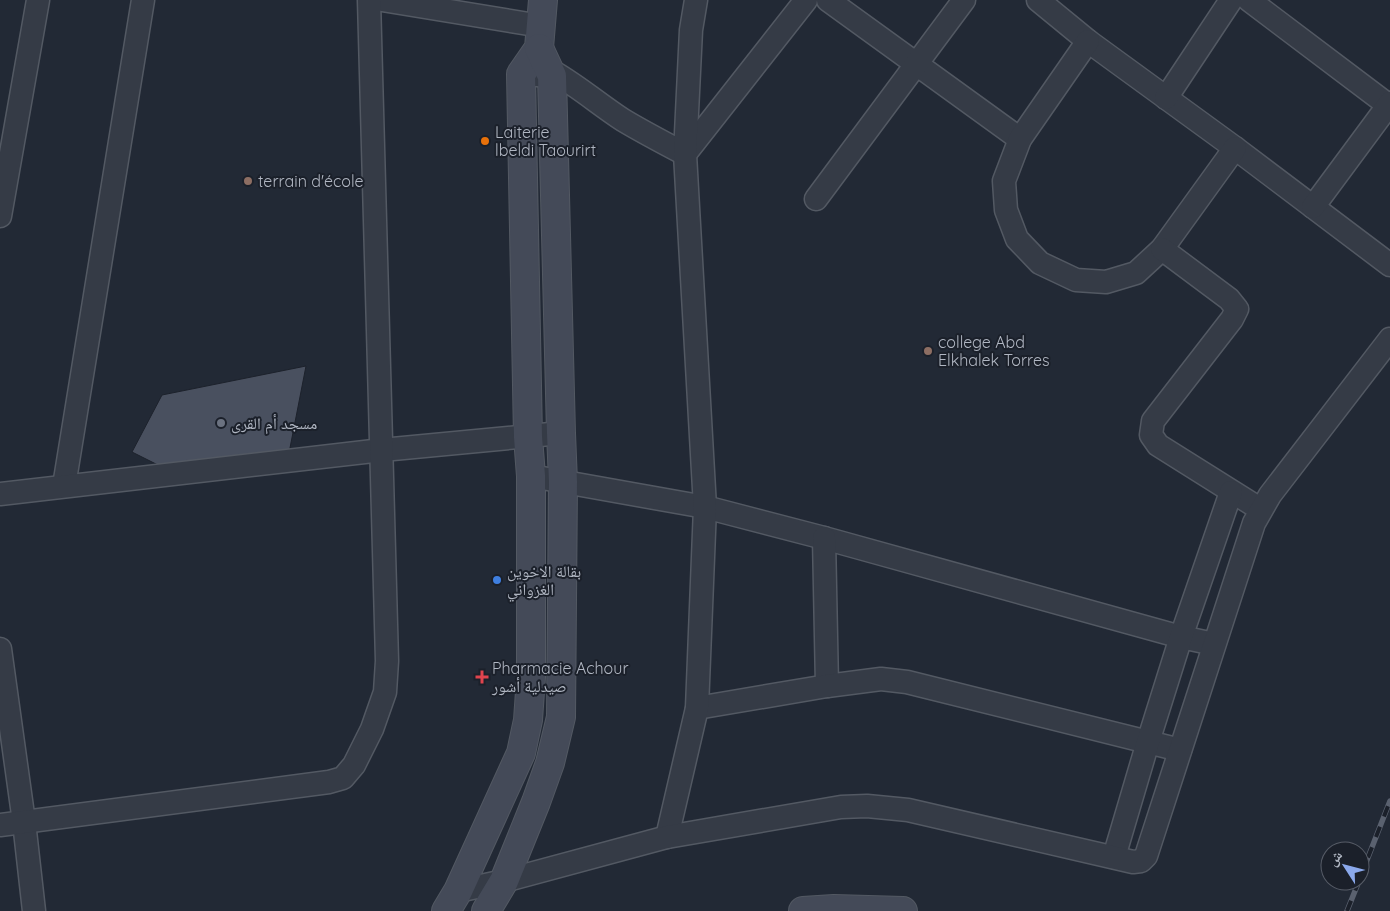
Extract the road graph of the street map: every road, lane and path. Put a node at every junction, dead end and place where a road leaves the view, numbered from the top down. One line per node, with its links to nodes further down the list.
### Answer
1 (38, 0): 24 (street)
2 (142, 0): 33 (street)
3 (369, 0): 30 (street)
4 (382, 0): 12 (street)
5 (696, 0): 21 (street)
6 (806, 0): 21 (street)
7 (828, 0): 14 (street)
8 (964, 0): 14 (street)
9 (1038, 0): 13 (street)
10 (1231, 0): 17 (street)
11 (1249, 0): 18 (street)
12 (541, 25): 15 (street); 16 (street)
13 (1088, 41): 17 (street); 19 (street)
14 (916, 63): 19 (street); 22 (street)
15 (521, 74): 16 (street); 29 (street)
16 (552, 76): 21 (street); 28 (street)
17 (1166, 98): 20 (street)
18 (1389, 104): 23 (street)
19 (1020, 139): 25 (street)
20 (1236, 148): 23 (street); 25 (street)
21 (684, 154): 36 (street)
22 (816, 199)
23 (1313, 207): 26 (street)
24 (0, 216)
25 (1162, 248): 34 (street)
26 (1390, 265)
27 (1390, 339): 37 (street)
28 (561, 433): 29 (street); 32 (street)
29 (528, 437): 30 (street); 31 (street)
30 (382, 450): 33 (street); 46 (street)
31 (531, 476): 32 (street); 51 (street)
32 (564, 482): 36 (street); 50 (street)
33 (64, 486): 35 (street)
34 (1231, 492): 37 (street); 39 (street)
35 (0, 494)
36 (705, 507): 38 (street); 43 (street)
37 (1260, 509): 40 (street)
38 (824, 538): 39 (street); 42 (street)
39 (1181, 637): 40 (street); 44 (street)
40 (1214, 644): 45 (street)
41 (0, 649): 46 (street)
42 (827, 686): 43 (street); 44 (street)
43 (697, 708): 48 (street)
44 (1148, 742): 45 (street); 49 (street)
45 (1180, 750): 49 (street)
46 (24, 822): 47 (street); 52 (street)
47 (0, 825)
48 (667, 837): 49 (street); 50 (street)
49 (1114, 857)
50 (504, 881): 51 (street); 53 (street)
51 (452, 901)
52 (34, 911)
53 (486, 911)
54 (803, 911): 55 (street)
55 (904, 911)

